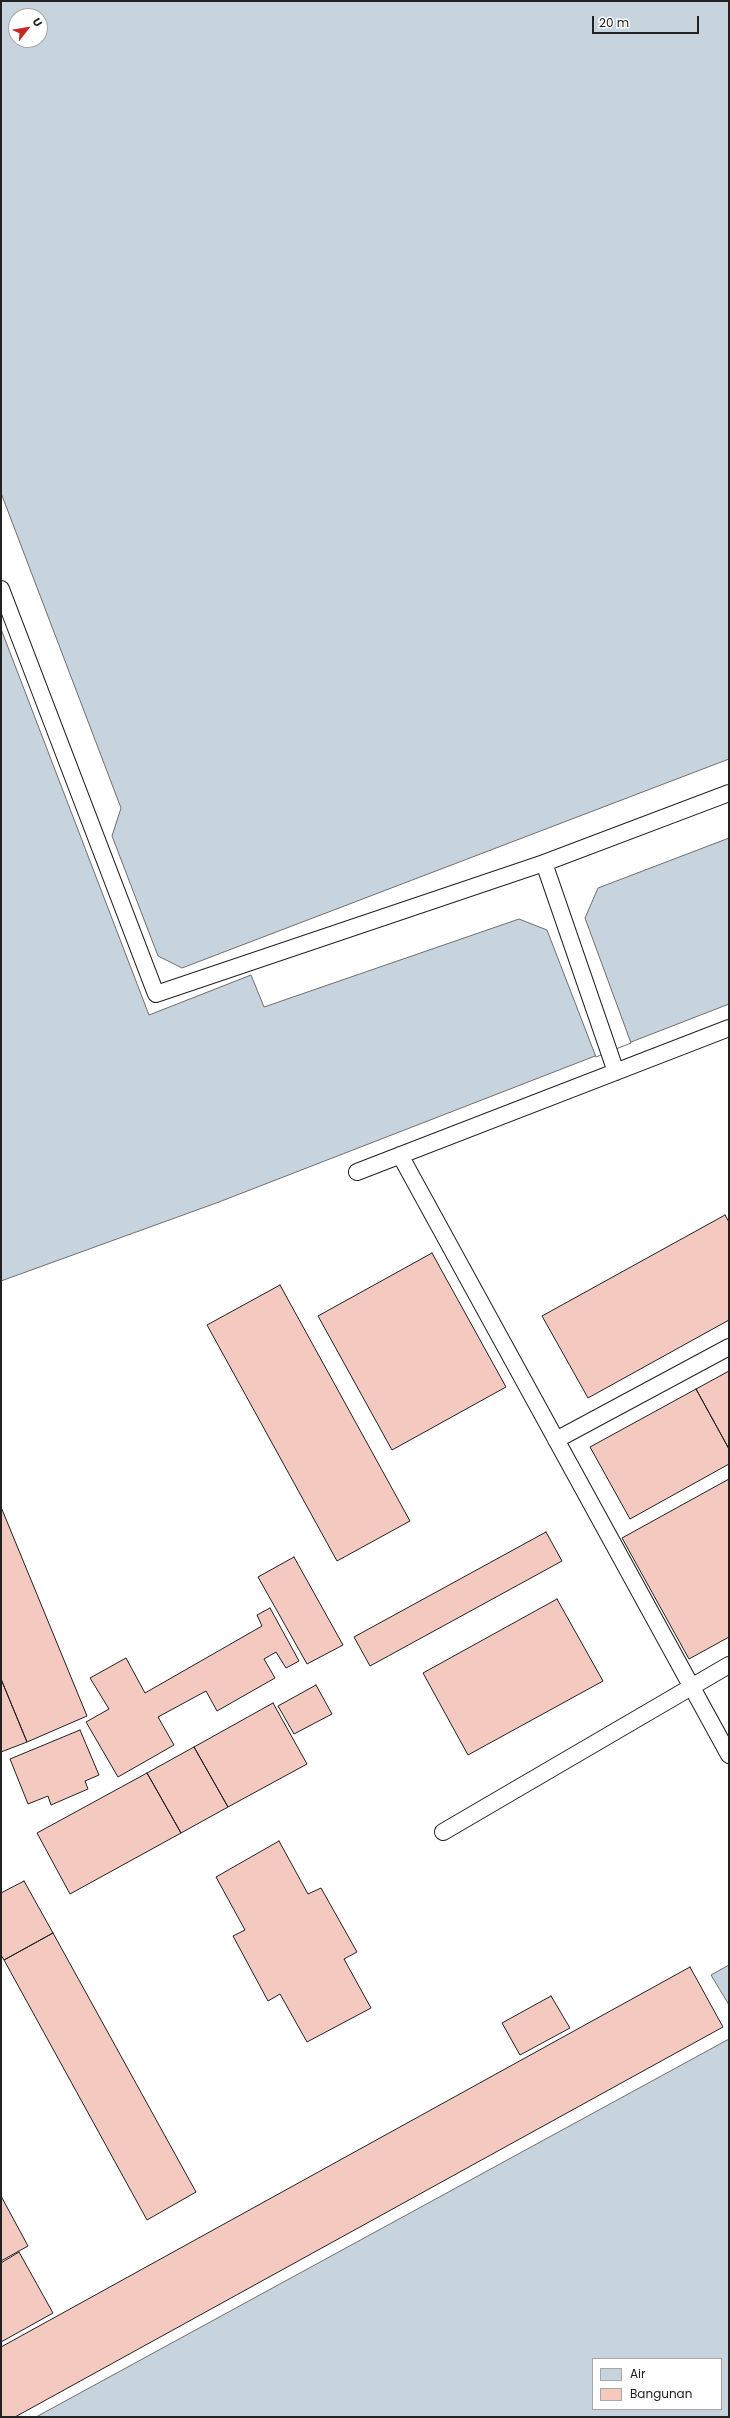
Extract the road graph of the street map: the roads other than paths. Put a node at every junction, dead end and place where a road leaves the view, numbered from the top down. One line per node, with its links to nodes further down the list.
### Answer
1 (1, 589): 3 (lane)
2 (729, 793): 3 (lane)
3 (544, 863): 5 (lane)
4 (729, 1028): 5 (lane)
5 (616, 1072): 6 (lane)
6 (400, 1155): 7 (lane); 9 (lane)
7 (357, 1172)
8 (729, 1347): 9 (lane)
9 (556, 1440): 11 (lane)
10 (729, 1665): 11 (lane)
11 (691, 1686): 12 (lane); 13 (lane)
12 (729, 1755)
13 (443, 1832)

